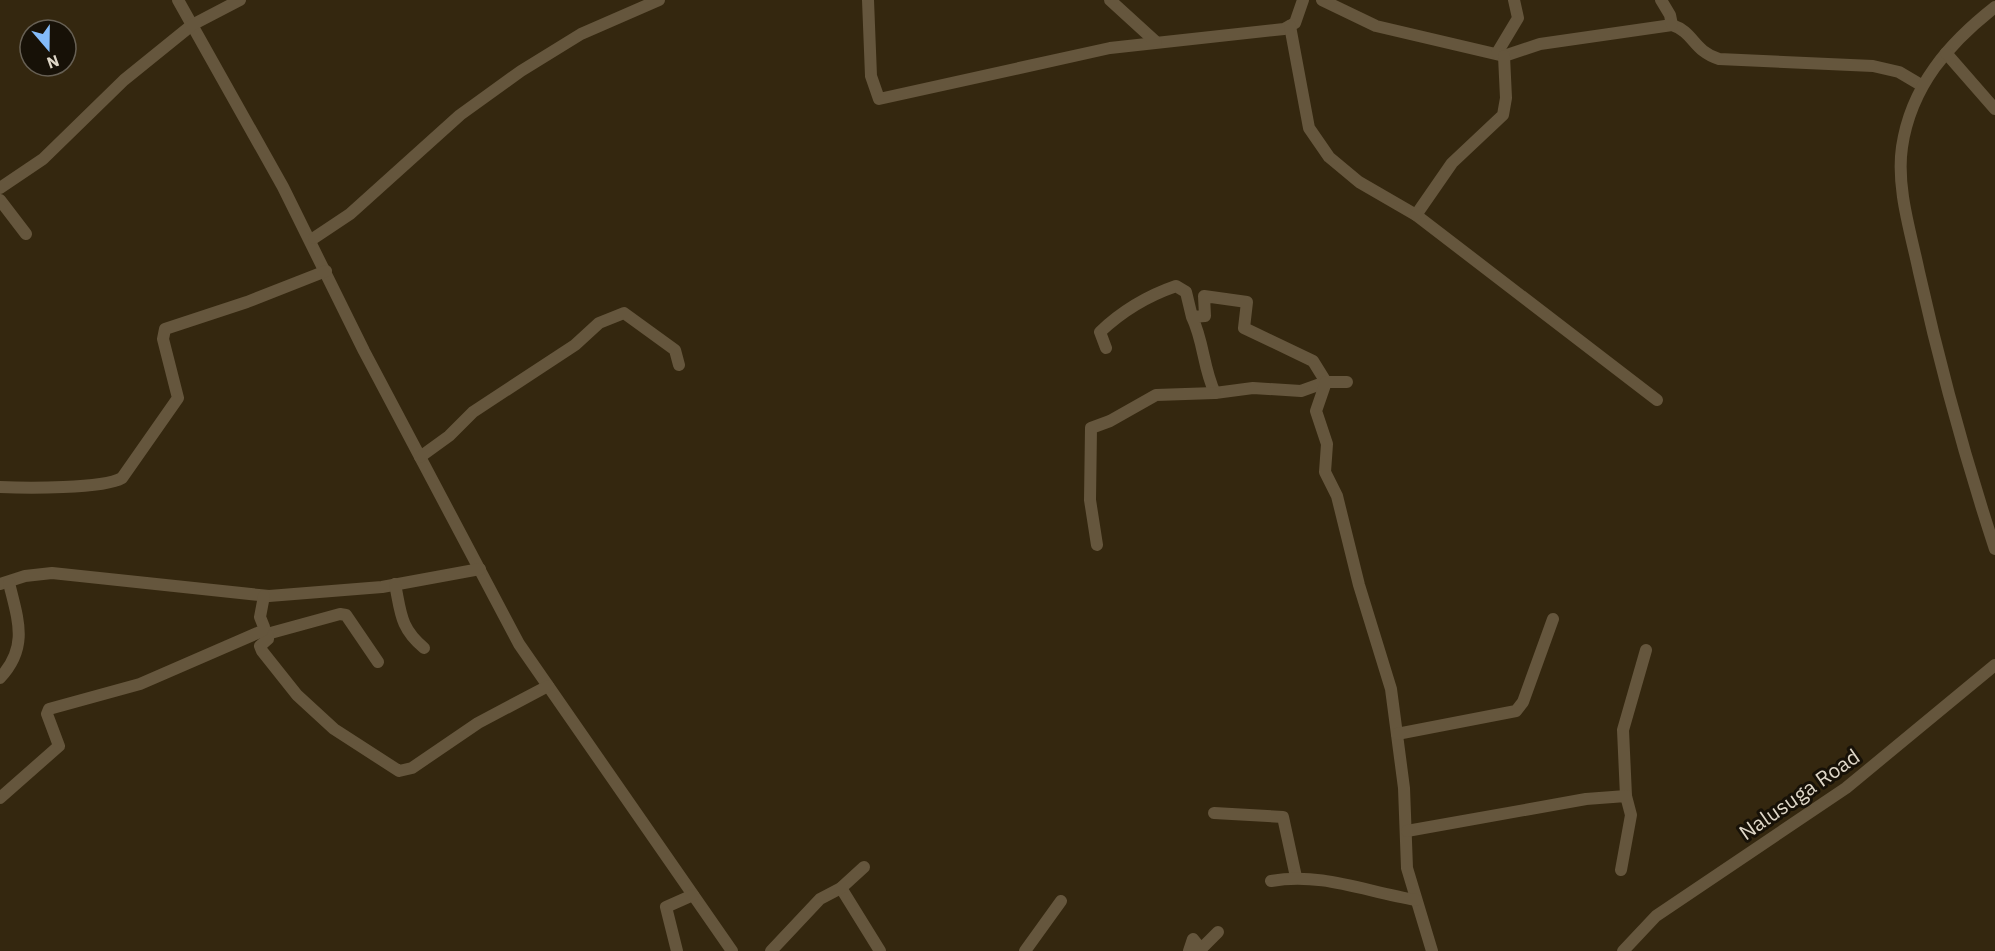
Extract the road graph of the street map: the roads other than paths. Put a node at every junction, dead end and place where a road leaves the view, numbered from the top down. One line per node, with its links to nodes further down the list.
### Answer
1 (178, 0): 11 (street)
2 (240, 0): 11 (street)
3 (659, 0): 23 (street)
4 (868, 0): 14 (street)
5 (1110, 0): 14 (street)
6 (1303, 0): 13 (street)
7 (1322, 0): 16 (street)
8 (1514, 0): 16 (street)
9 (1661, 0): 12 (street)
10 (1995, 7): 15 (street)
11 (192, 25): 19 (street); 24 (street)
12 (1672, 25): 16 (street); 17 (street)
13 (1290, 26): 14 (street); 21 (street)
14 (1156, 42)
15 (1946, 53): 17 (street); 18 (street)
16 (1500, 54): 21 (street)
17 (1921, 85): 35 (street)
18 (1995, 109)
19 (0, 188)
20 (0, 200): 22 (street)
21 (1416, 215): 31 (street)
22 (26, 234)
23 (314, 238)
24 (326, 271): 32 (street); 33 (street)
25 (1192, 317): 26 (street); 28 (street); 30 (street)
26 (1106, 348)
27 (679, 365): 32 (street)
28 (1326, 382): 29 (street); 30 (street); 48 (street)
29 (1347, 382)
30 (1215, 393): 34 (street)
31 (1658, 400)
32 (420, 457): 36 (street)
33 (0, 487)
34 (1097, 545)
35 (1995, 549)
36 (480, 569): 38 (street); 47 (street)
37 (4, 584): 39 (street); 46 (street)
38 (395, 584): 39 (street); 42 (street)
39 (264, 596): 41 (street)
40 (1553, 619): 48 (street)
41 (264, 632): 44 (street); 47 (street); 50 (street)
42 (424, 648)
43 (1646, 650): 49 (street)
44 (378, 662)
45 (1995, 665): 69 (street, Nalusuga Road)
46 (0, 678)
47 (548, 686): 58 (street)
48 (1397, 734): 52 (street)
49 (1626, 796): 52 (street); 54 (street)
50 (0, 798)
51 (1214, 813): 55 (street)
52 (1407, 831): 59 (street)
53 (864, 867): 57 (street)
54 (1621, 870)
55 (1296, 877): 56 (street); 59 (street)
56 (1271, 881)
57 (841, 888): 64 (street); 65 (street)
58 (693, 895): 62 (street); 63 (street)
59 (1416, 900): 68 (street)
60 (1061, 901): 66 (street)
61 (1218, 932): 67 (street)
62 (677, 951)
63 (732, 951)
64 (771, 951)
65 (880, 951)
66 (1025, 951)
67 (1188, 951)
68 (1432, 951)
69 (1623, 951)

